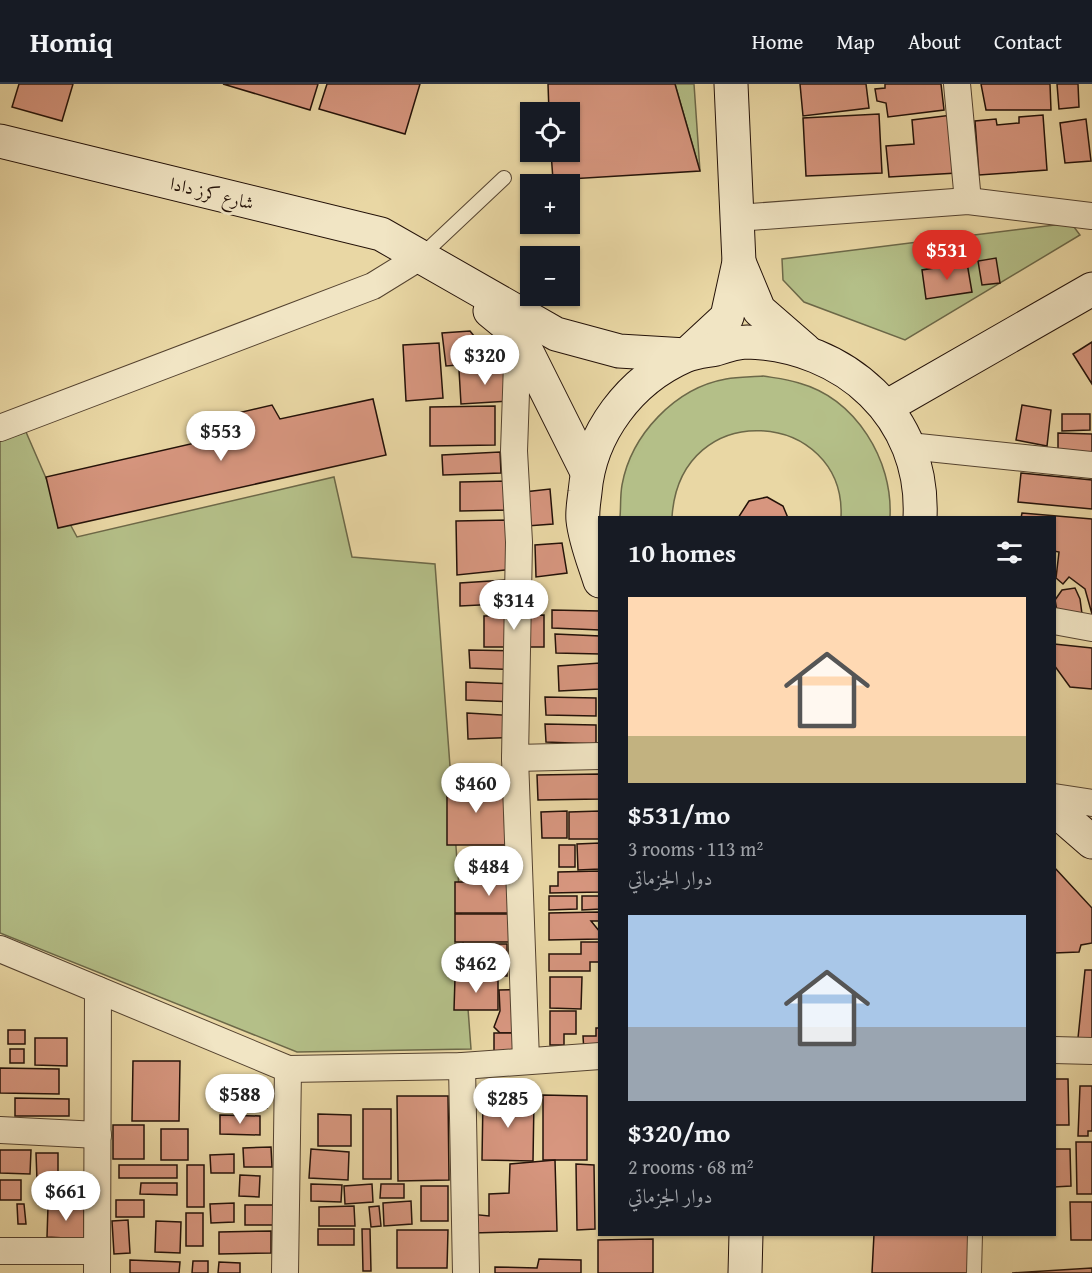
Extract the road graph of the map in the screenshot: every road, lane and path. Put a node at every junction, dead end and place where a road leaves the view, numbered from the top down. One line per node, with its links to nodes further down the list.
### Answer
1 (731, 84): 7 (main road)
2 (957, 84): 5 (street)
3 (0, 141): 8 (main road, شارع كرز دادا)
4 (504, 178): 8 (lane)
5 (968, 201): 6 (street); 7 (street)
6 (1092, 216)
7 (737, 218): 9 (main road)
8 (420, 256): 11 (main road); 13 (main road); 15 (street)
9 (739, 262): 12 (main road); 13 (main road)
10 (1092, 289): 14 (main road)
11 (518, 334): 18 (main road); 24 (street)
12 (805, 350): 13 (main road); 14 (main road)
13 (686, 355): 18 (main road)
14 (886, 407): 16 (main road)
15 (0, 428)
16 (909, 446): 17 (street); 19 (main road)
17 (1092, 465)
18 (587, 472): 20 (main road)
19 (920, 516)
20 (598, 574)
21 (1056, 621): 22 (street)
22 (1092, 628)
23 (598, 756): 24 (street)
24 (515, 759): 34 (street)
25 (1056, 797): 26 (street)
26 (1092, 803)
27 (1056, 811): 28 (main road)
28 (1092, 842)
29 (0, 949): 30 (street)
30 (98, 990): 36 (street); 38 (street)
31 (1056, 1050): 32 (street)
32 (1092, 1051)
33 (598, 1056): 34 (street)
34 (525, 1060): 35 (street)
35 (462, 1065): 36 (street); 44 (street)
36 (288, 1069): 43 (street)
37 (0, 1130): 38 (street)
38 (98, 1135): 42 (street)
39 (746, 1236): 45 (main road)
40 (975, 1236): 46 (lane)
41 (0, 1251): 42 (street)
42 (97, 1262)
43 (285, 1273)
44 (466, 1273)
45 (746, 1273)
46 (974, 1273)

